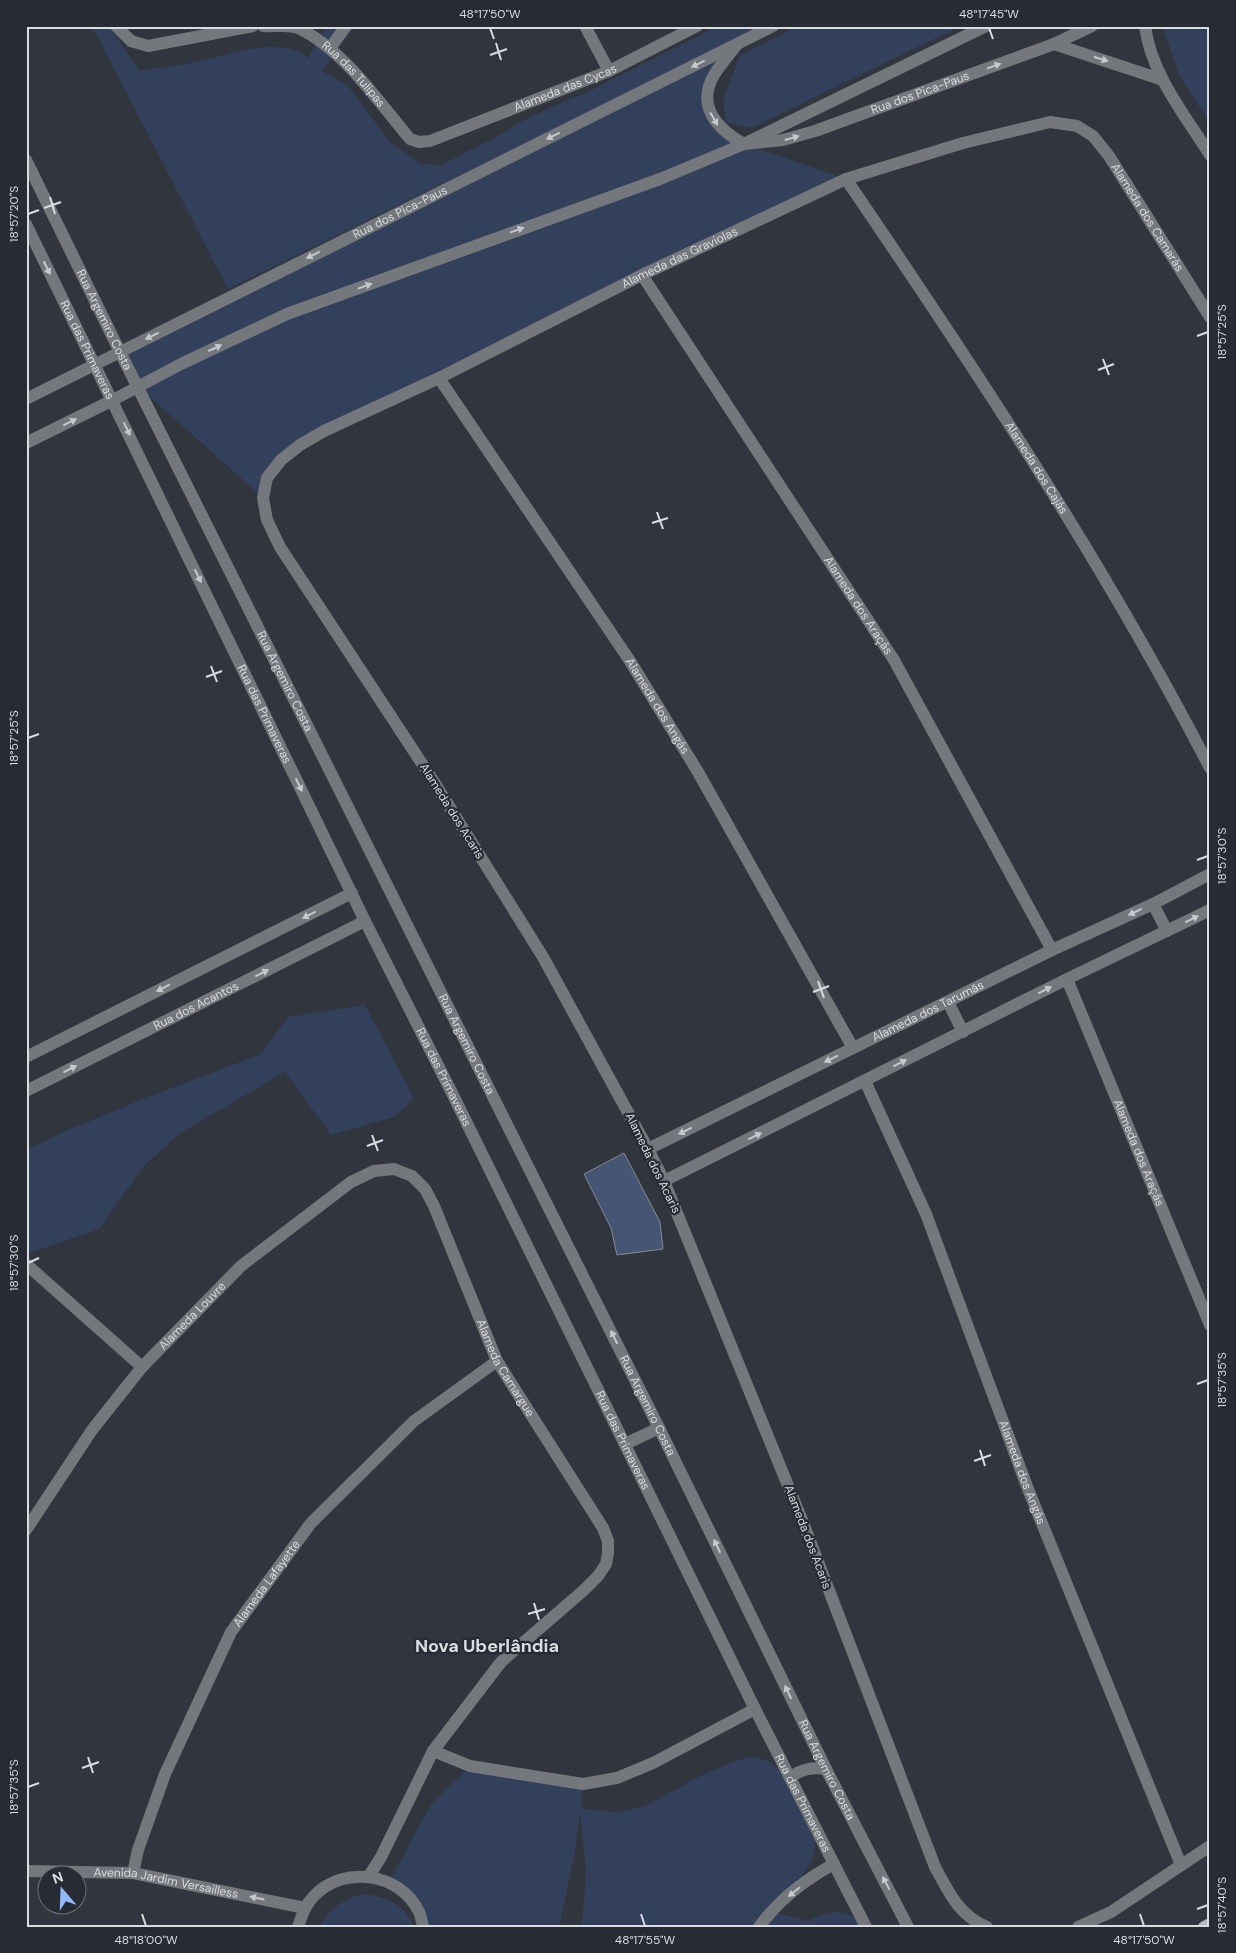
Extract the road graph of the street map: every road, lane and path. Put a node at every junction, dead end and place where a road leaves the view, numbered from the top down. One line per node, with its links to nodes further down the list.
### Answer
1 (116, 26): 2 (street)
2 (253, 26)
3 (263, 26): 11 (street, Rua das Tulipas)
4 (346, 26): 14 (street)
5 (586, 26): 15 (street)
6 (697, 26): 15 (street, Alameda das Cycas)
7 (773, 26): 13 (street, Rua dos Pica-Paus)
8 (986, 26): 19 (street, Rua dos Pica-Paus)
9 (1092, 26): 12 (street, Rua dos Pica-Paus)
10 (1146, 26): 16 (street)
11 (296, 27): 14 (street, Rua das Tulipas)
12 (1054, 44): 16 (street, one-way to 16); 19 (street, Rua dos Pica-Paus, one-way to 12)
13 (736, 45): 19 (street, one-way to 19); 26 (street, Rua dos Pica-Paus, one-way to 26)
14 (330, 48): 18 (street, Rua das Tulipas)
15 (609, 71): 18 (street, Alameda das Cycas)
16 (1163, 80): 20 (street)
17 (1077, 126): 22 (street, Alameda das Graviolas); 25 (street, Alameda dos Camarás)
18 (430, 141)
19 (744, 144): 29 (street, Rua dos Pica-Paus, one-way to 19)
20 (1210, 156)
21 (26, 160): 26 (street, Rua Argemiro Costa)
22 (846, 179): 24 (street, Alameda das Graviolas); 34 (street, Alameda dos Cajás)
23 (26, 224): 27 (street, Rua das Primaveras, one-way to 27)
24 (642, 275): 28 (street, Alameda das Graviolas); 41 (street, Alameda dos Araçás)
25 (1210, 317)
26 (120, 352): 27 (street, Rua dos Pica-Paus); 29 (street, Rua Argemiro Costa)
27 (94, 364): 30 (street, Rua dos Pica-Paus); 31 (street, Rua das Primaveras)
28 (439, 378): 33 (street, Alameda das Graviolas); 45 (street, Alameda dos Angás)
29 (138, 386): 31 (street, Rua dos Pica-Paus); 56 (street, Rua Argemiro Costa, one-way to 29)
30 (26, 399)
31 (113, 400): 32 (street, Rua dos Pica-Paus, one-way to 31); 36 (street, Rua das Primaveras, one-way to 36)
32 (26, 443)
33 (300, 445): 49 (street, Alameda dos Acaris)
34 (1210, 768)
35 (1210, 874): 37 (street, Alameda dos Tarumãs)
36 (352, 894): 39 (street, Rua das Primaveras); 46 (street, one-way to 46)
37 (1153, 904): 40 (street); 41 (street, Alameda dos Tarumãs, one-way to 41)
38 (1210, 910): 40 (street, one-way to 38)
39 (366, 921): 48 (street, Rua dos Acantos, one-way to 39); 57 (street, Rua das Primaveras)
40 (1167, 931): 42 (street)
41 (1052, 950): 43 (street, Alameda dos Tarumãs)
42 (1068, 979): 44 (street, one-way to 42); 53 (street, Alameda dos Araçás)
43 (948, 1002): 44 (street); 45 (street, Alameda dos Tarumãs)
44 (963, 1032): 47 (street, one-way to 44)
45 (853, 1048): 49 (street, Alameda dos Tarumãs, one-way to 49)
46 (26, 1057)
47 (864, 1081): 51 (street, one-way to 47); 65 (street, Alameda dos Angás)
48 (26, 1091)
49 (648, 1149): 51 (street, Alameda dos Acaris)
50 (412, 1176): 54 (street, Alameda Camargue); 55 (street, Alameda Louvre)
51 (664, 1181): 76 (street, Alameda dos Acaris)
52 (26, 1264): 55 (street)
53 (1210, 1325)
54 (498, 1361): 60 (street, Alameda Camargue); 67 (street, Alameda Lafayette)
55 (142, 1367): 58 (street, Alameda Louvre)
56 (659, 1428): 57 (street); 61 (street, Rua Argemiro Costa, one-way to 56)
57 (625, 1444): 59 (street, Rua das Primaveras)
58 (26, 1530)
59 (755, 1709): 60 (street); 62 (street, Rua das Primaveras)
60 (433, 1751): 68 (street)
61 (826, 1769): 62 (street); 75 (street, Rua Argemiro Costa, one-way to 61)
62 (790, 1777): 64 (street, Rua das Primaveras)
63 (1210, 1846): 65 (street)
64 (834, 1864): 73 (street, one-way to 73); 74 (street, Rua das Primaveras)
65 (1181, 1865): 77 (street)
66 (26, 1871): 67 (street, Avenida Jardim Versailless)
67 (133, 1874): 69 (street, Avenida Jardim Versailless, one-way to 67)
68 (369, 1876): 69 (street); 72 (street)
69 (305, 1908): 71 (street)
70 (1210, 1924): 78 (main road)
71 (298, 1927)
72 (423, 1927)
73 (759, 1927)
74 (866, 1927)
75 (908, 1927)
76 (987, 1927)
77 (1078, 1927)
78 (1204, 1927)

